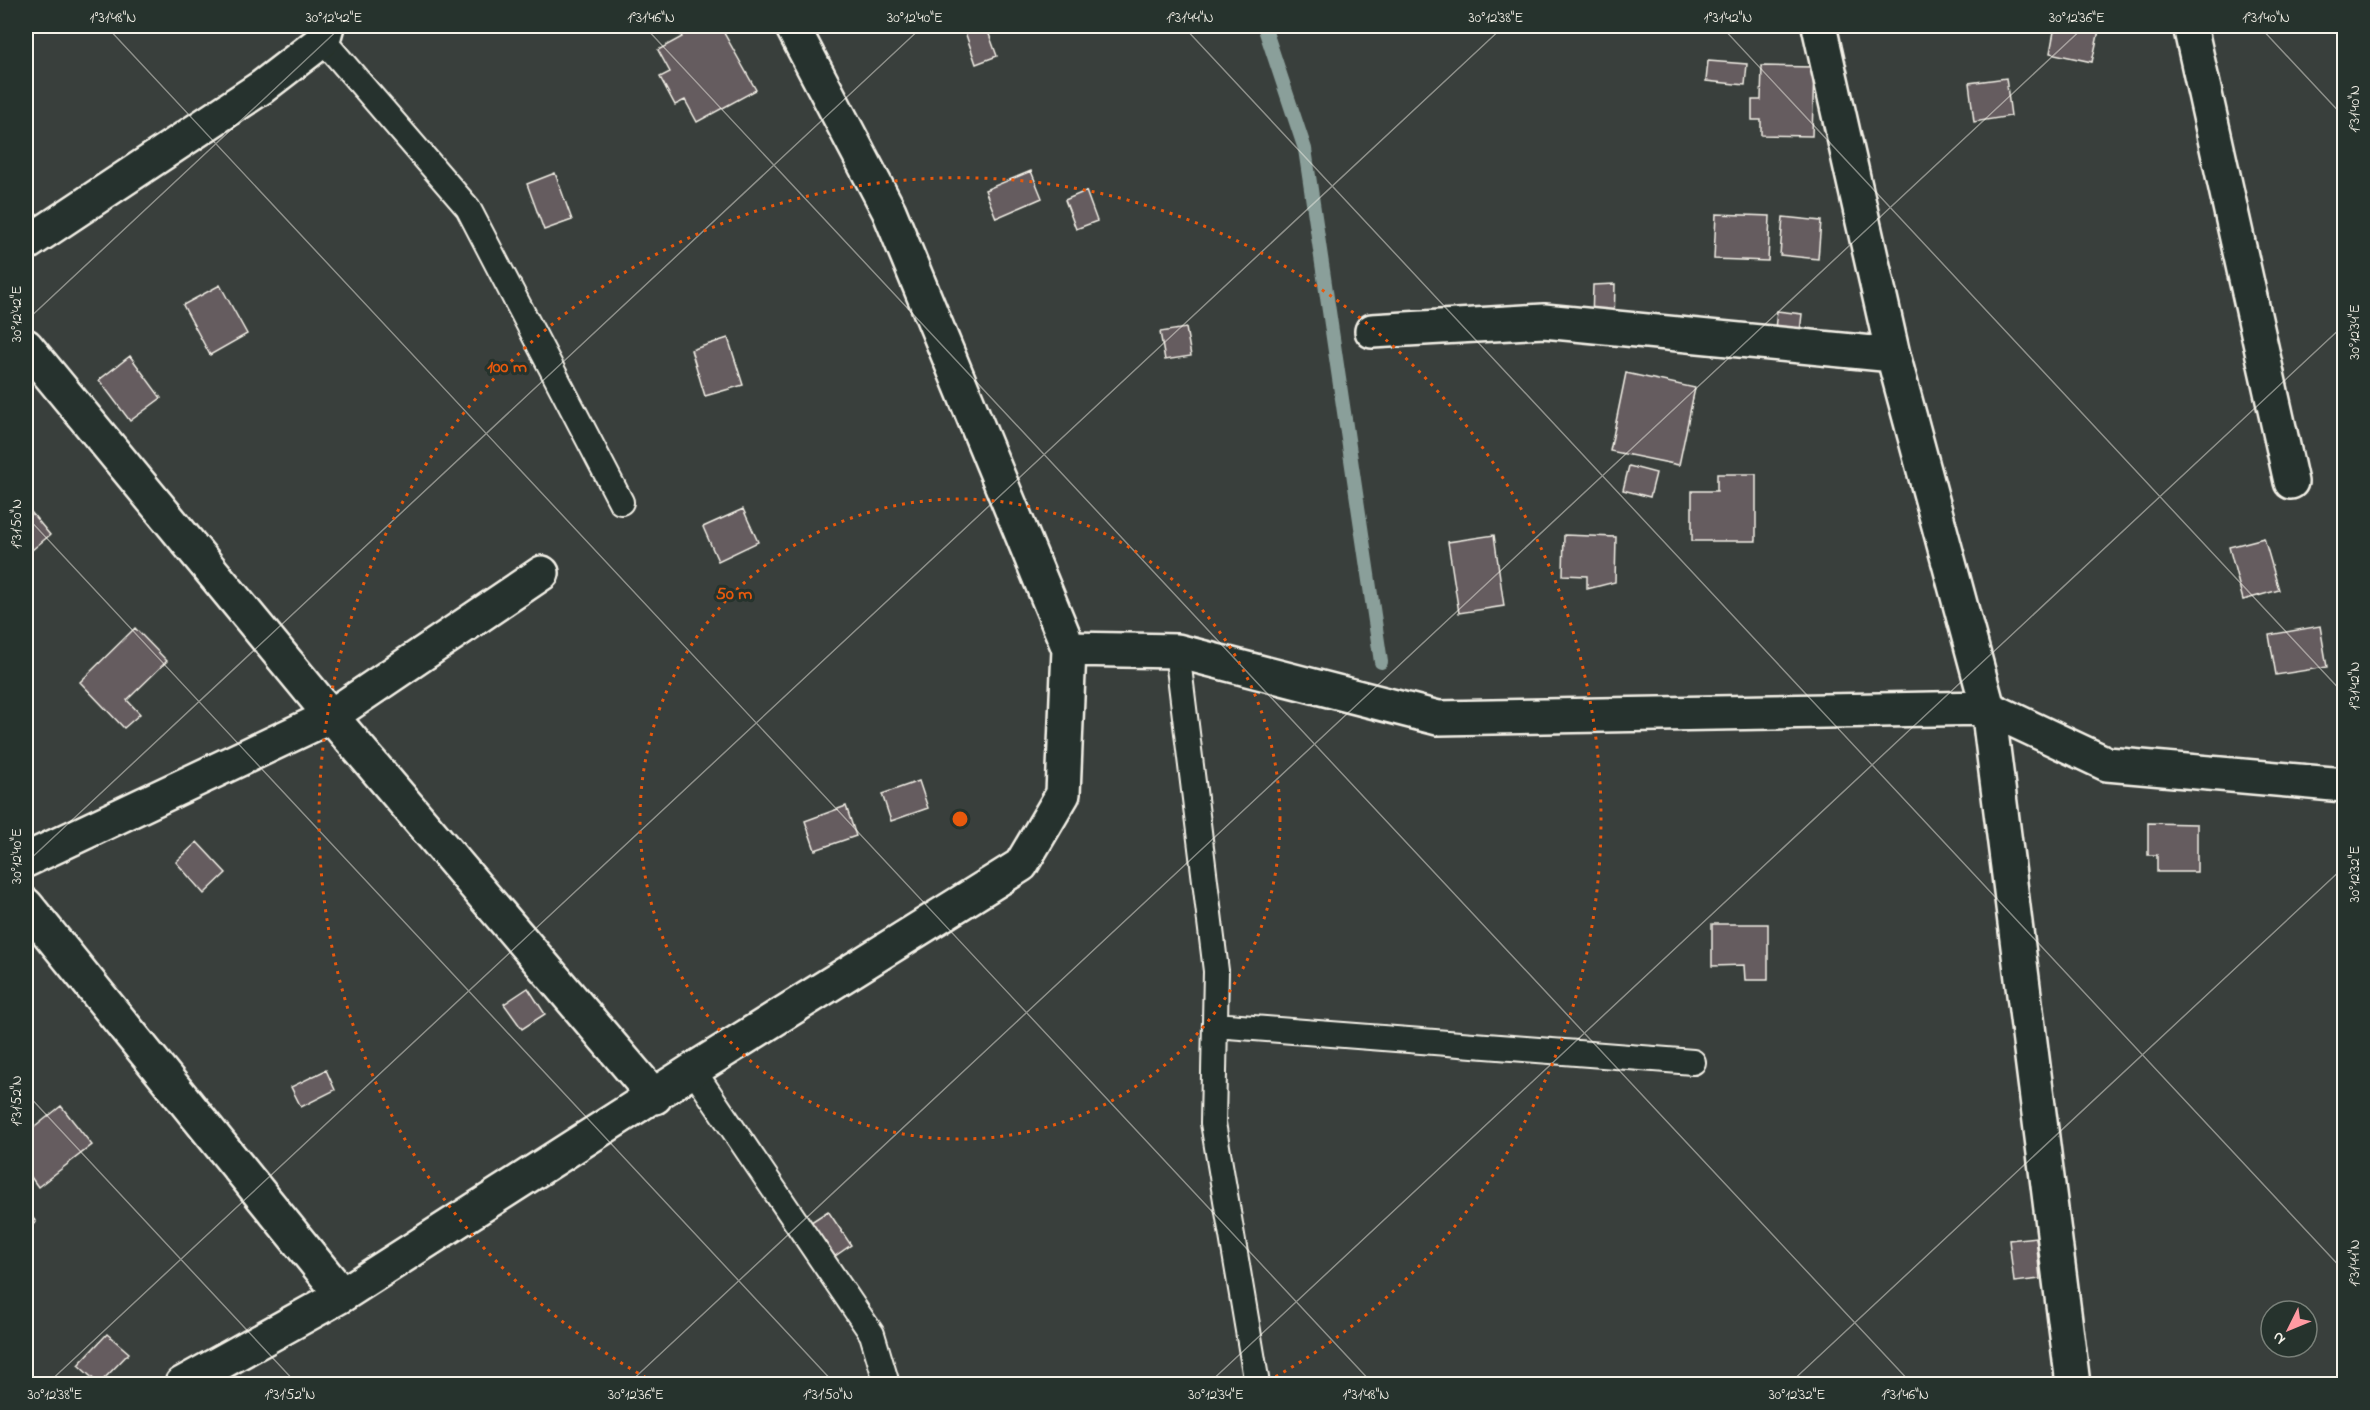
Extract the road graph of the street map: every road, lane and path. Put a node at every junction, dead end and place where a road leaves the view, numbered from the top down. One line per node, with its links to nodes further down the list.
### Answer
1 (792, 26): 12 (street)
2 (1819, 26): 8 (street)
3 (2190, 26): 9 (street)
4 (325, 33): 5 (street); 10 (lane)
5 (26, 244)
6 (1372, 331): 8 (street)
7 (26, 346): 15 (street)
8 (1893, 355): 14 (street)
9 (2291, 482)
10 (621, 502)
11 (542, 573): 15 (street)
12 (1069, 650): 13 (street); 21 (street)
13 (1177, 651): 14 (street); 19 (lane)
14 (1988, 708): 16 (street); 27 (street)
15 (331, 716): 17 (street); 22 (street)
16 (2344, 785)
17 (26, 860)
18 (26, 905): 23 (street)
19 (1215, 1025): 20 (lane); 26 (lane)
20 (1693, 1062)
21 (693, 1070): 22 (street); 25 (lane)
22 (655, 1097): 23 (street)
23 (342, 1295): 24 (street)
24 (182, 1384)
25 (887, 1384)
26 (1257, 1384)
27 (2073, 1384)

